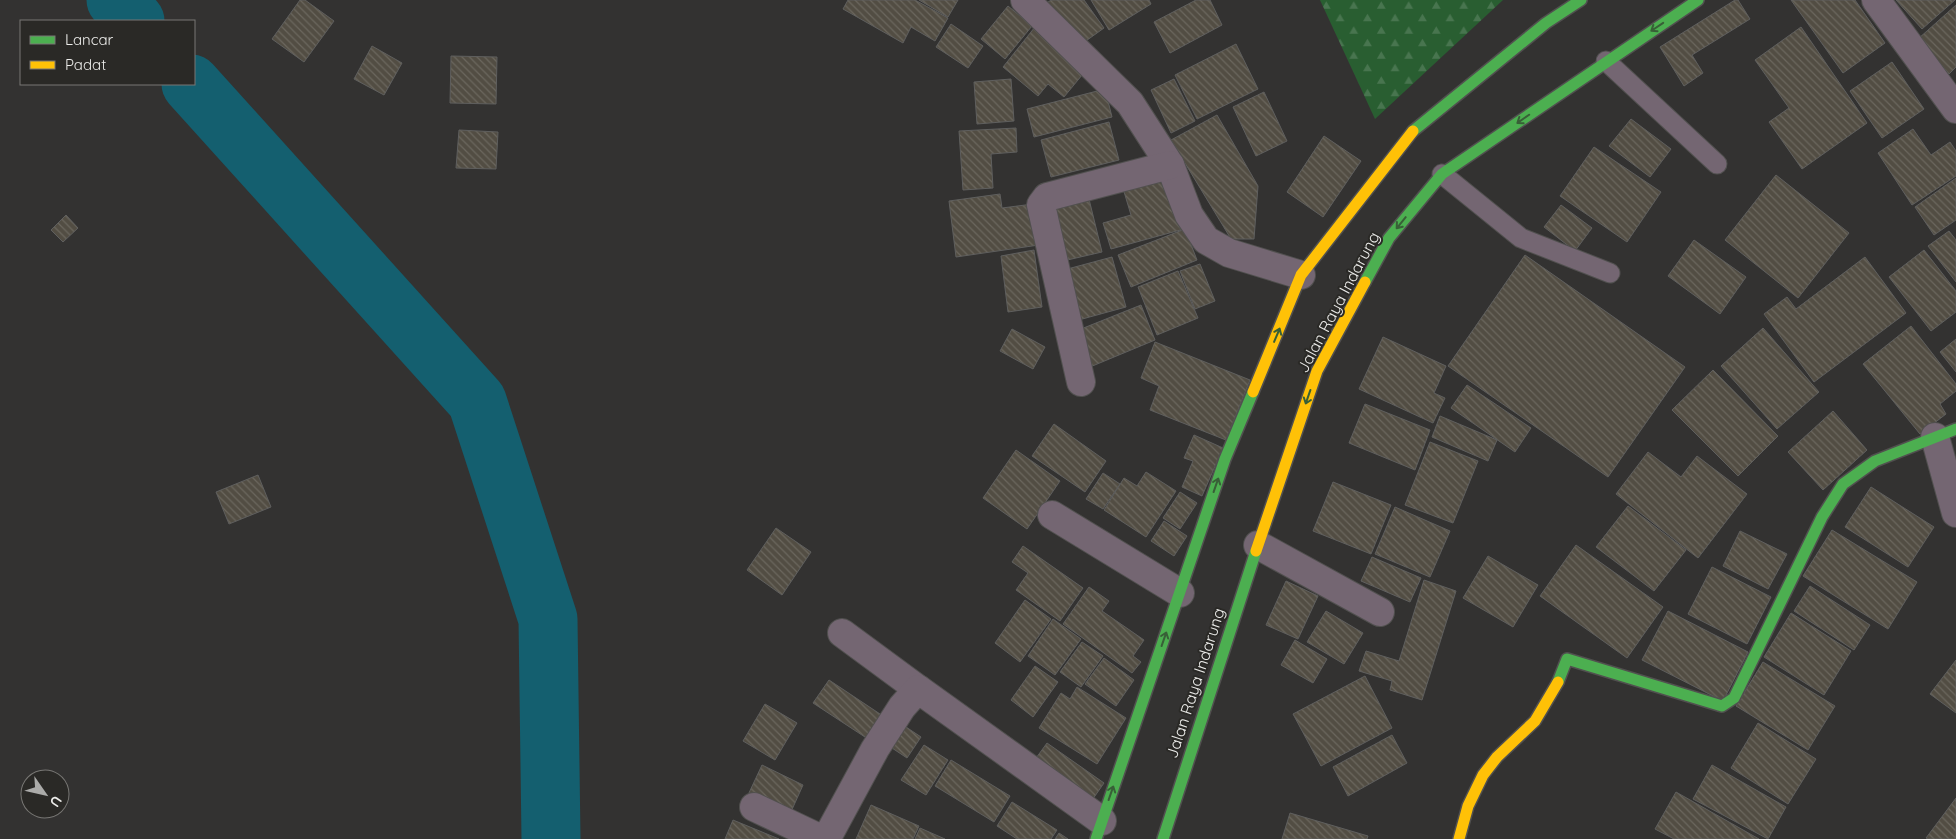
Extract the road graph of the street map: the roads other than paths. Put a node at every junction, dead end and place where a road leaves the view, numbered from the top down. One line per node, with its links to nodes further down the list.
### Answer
1 (1025, 0): 8 (street)
2 (1581, 0): 11 (main road, Jalan Raya Indarung)
3 (1698, 0): 5 (main road, Jalan Raya Indarung, one-way to 5)
4 (1876, 0): 6 (street)
5 (1606, 61): 7 (lane); 9 (main road, Jalan Raya Indarung, one-way to 9)
6 (1956, 110)
7 (1717, 164)
8 (1170, 165): 11 (street); 12 (street)
9 (1442, 174): 10 (lane); 16 (main road, Jalan Raya Indarung, one-way to 16)
10 (1610, 273)
11 (1301, 275): 17 (main road, Jalan Raya Indarung, one-way to 11)
12 (1081, 382)
13 (1945, 433): 14 (street); 24 (main road)
14 (1956, 513)
15 (1052, 515): 17 (street)
16 (1258, 545): 18 (street); 23 (main road, Jalan Raya Indarung)
17 (1180, 593): 22 (main road, Jalan Raya Indarung, one-way to 17)
18 (1380, 612)
19 (842, 633): 20 (street)
20 (918, 689): 21 (street); 22 (street)
21 (754, 807)
22 (1098, 830)
23 (1162, 839)
24 (1459, 839)

